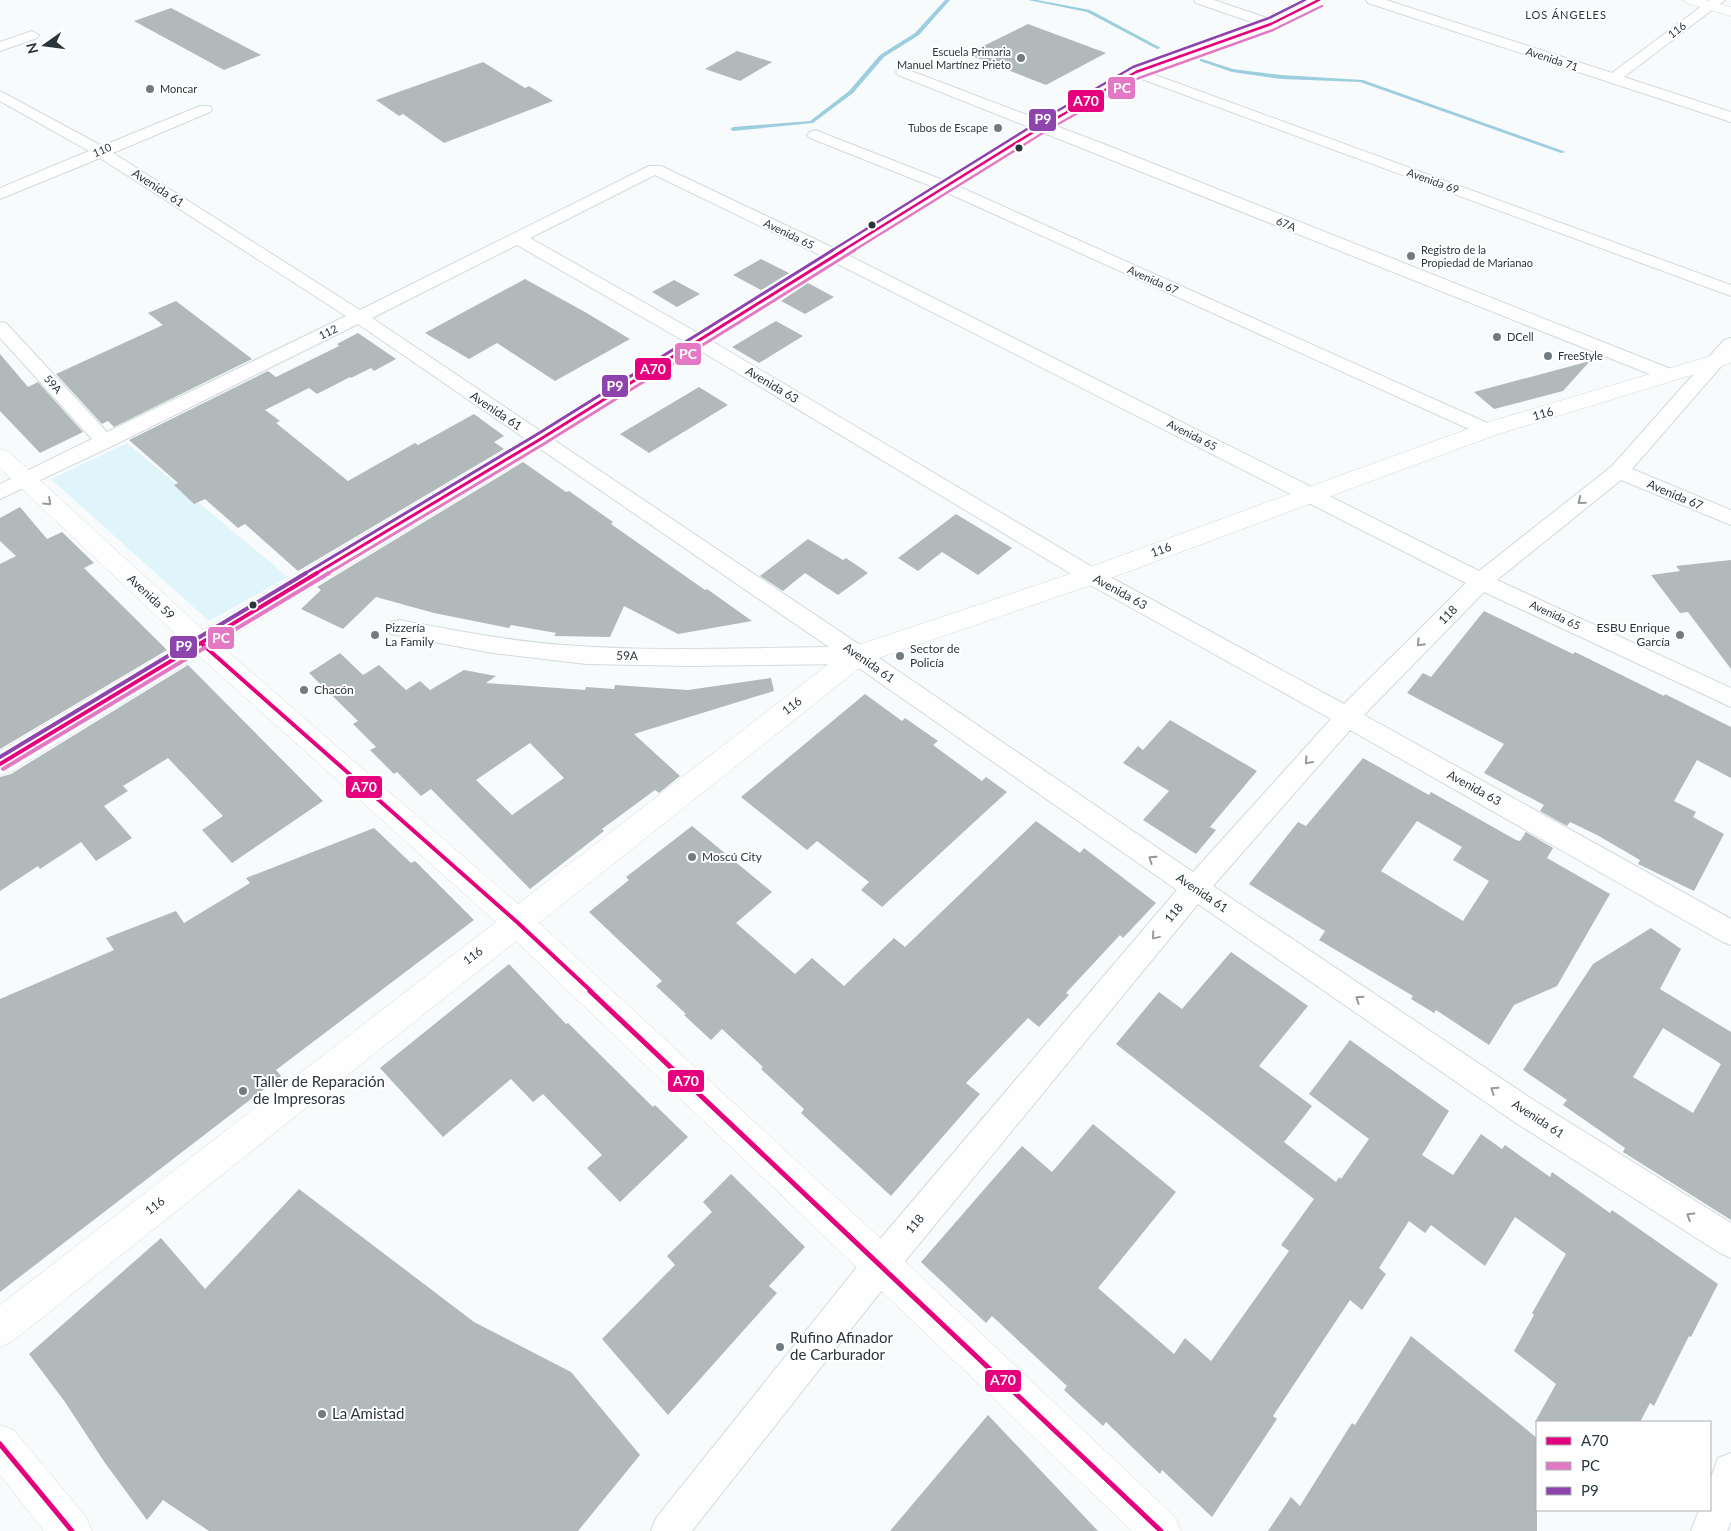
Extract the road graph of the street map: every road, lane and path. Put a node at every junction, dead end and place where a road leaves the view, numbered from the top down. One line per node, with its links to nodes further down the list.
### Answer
1 (1201, 0): 7 (street)
2 (1318, 0): 7 (street)
3 (1373, 0): 12 (street, Avenida 71)
4 (1691, 0): 5 (street)
5 (1714, 3): 6 (street); 12 (street, 116)
6 (1731, 12)
7 (1270, 24): 11 (street)
8 (32, 35): 9 (street)
9 (0, 47)
10 (903, 72): 16 (street, 67A)
11 (1136, 72): 16 (street); 24 (street, Avenida 69)
12 (1613, 79): 15 (street, Avenida 71)
13 (0, 95): 18 (street, Avenida 61)
14 (204, 109): 18 (street, 110)
15 (1731, 117)
16 (1043, 126): 20 (street); 29 (street, 67A)
17 (815, 135): 20 (street, Avenida 67)
18 (100, 151): 21 (street, 110); 25 (street, Avenida 61)
19 (654, 168): 22 (street, 112); 23 (street, Avenida 65)
20 (947, 187): 23 (street); 30 (street, Avenida 67)
21 (0, 194)
22 (517, 238): 25 (street, 112); 27 (street, Avenida 63)
23 (834, 255): 27 (street); 37 (street, Avenida 65)
24 (1731, 291)
25 (359, 317): 31 (street, Avenida 61); 32 (street, 112)
26 (0, 327): 32 (street, 59A)
27 (698, 340): 31 (street); 39 (street, Avenida 63)
28 (1726, 354): 29 (street, 116); 34 (street, 118)
29 (1669, 375): 30 (street, 116)
30 (1488, 430): 37 (street, 116)
31 (539, 440): 42 (street); 43 (street, Avenida 61)
32 (105, 442): 35 (street, 112)
33 (0, 456): 35 (street, Avenida 59)
34 (1619, 471): 38 (street, Avenida 67); 40 (street, 118, one-way to 40)
35 (25, 480): 36 (street, 112); 42 (street, Avenida 59, one-way to 42)
36 (0, 492)
37 (1310, 495): 39 (street, 116); 40 (street, Avenida 65)
38 (1731, 518)
39 (1091, 576): 43 (street, 116); 45 (street, Avenida 63)
40 (1481, 581): 44 (street, Avenida 65); 45 (street, 118, one-way to 45)
41 (399, 628): 43 (street, 59A)
42 (201, 643): 46 (street); 48 (street, Avenida 59)
43 (858, 655): 47 (street, Avenida 61, one-way to 43); 48 (street, 116)
44 (1731, 698)
45 (1347, 717): 47 (street, 118, one-way to 47); 49 (street, Avenida 63)
46 (0, 764)
47 (1195, 888): 50 (street, Avenida 61, one-way to 47); 51 (street, 118, one-way to 51)
48 (517, 922): 51 (street, Avenida 59); 52 (street, 116)
49 (1731, 933)
50 (1731, 1242)
51 (881, 1264): 56 (street, 118); 57 (street, Avenida 59)
52 (0, 1328)
53 (0, 1444): 55 (street)
54 (1731, 1471): 58 (street)
55 (72, 1531)
56 (669, 1531)
57 (1161, 1531)
58 (1709, 1531)

